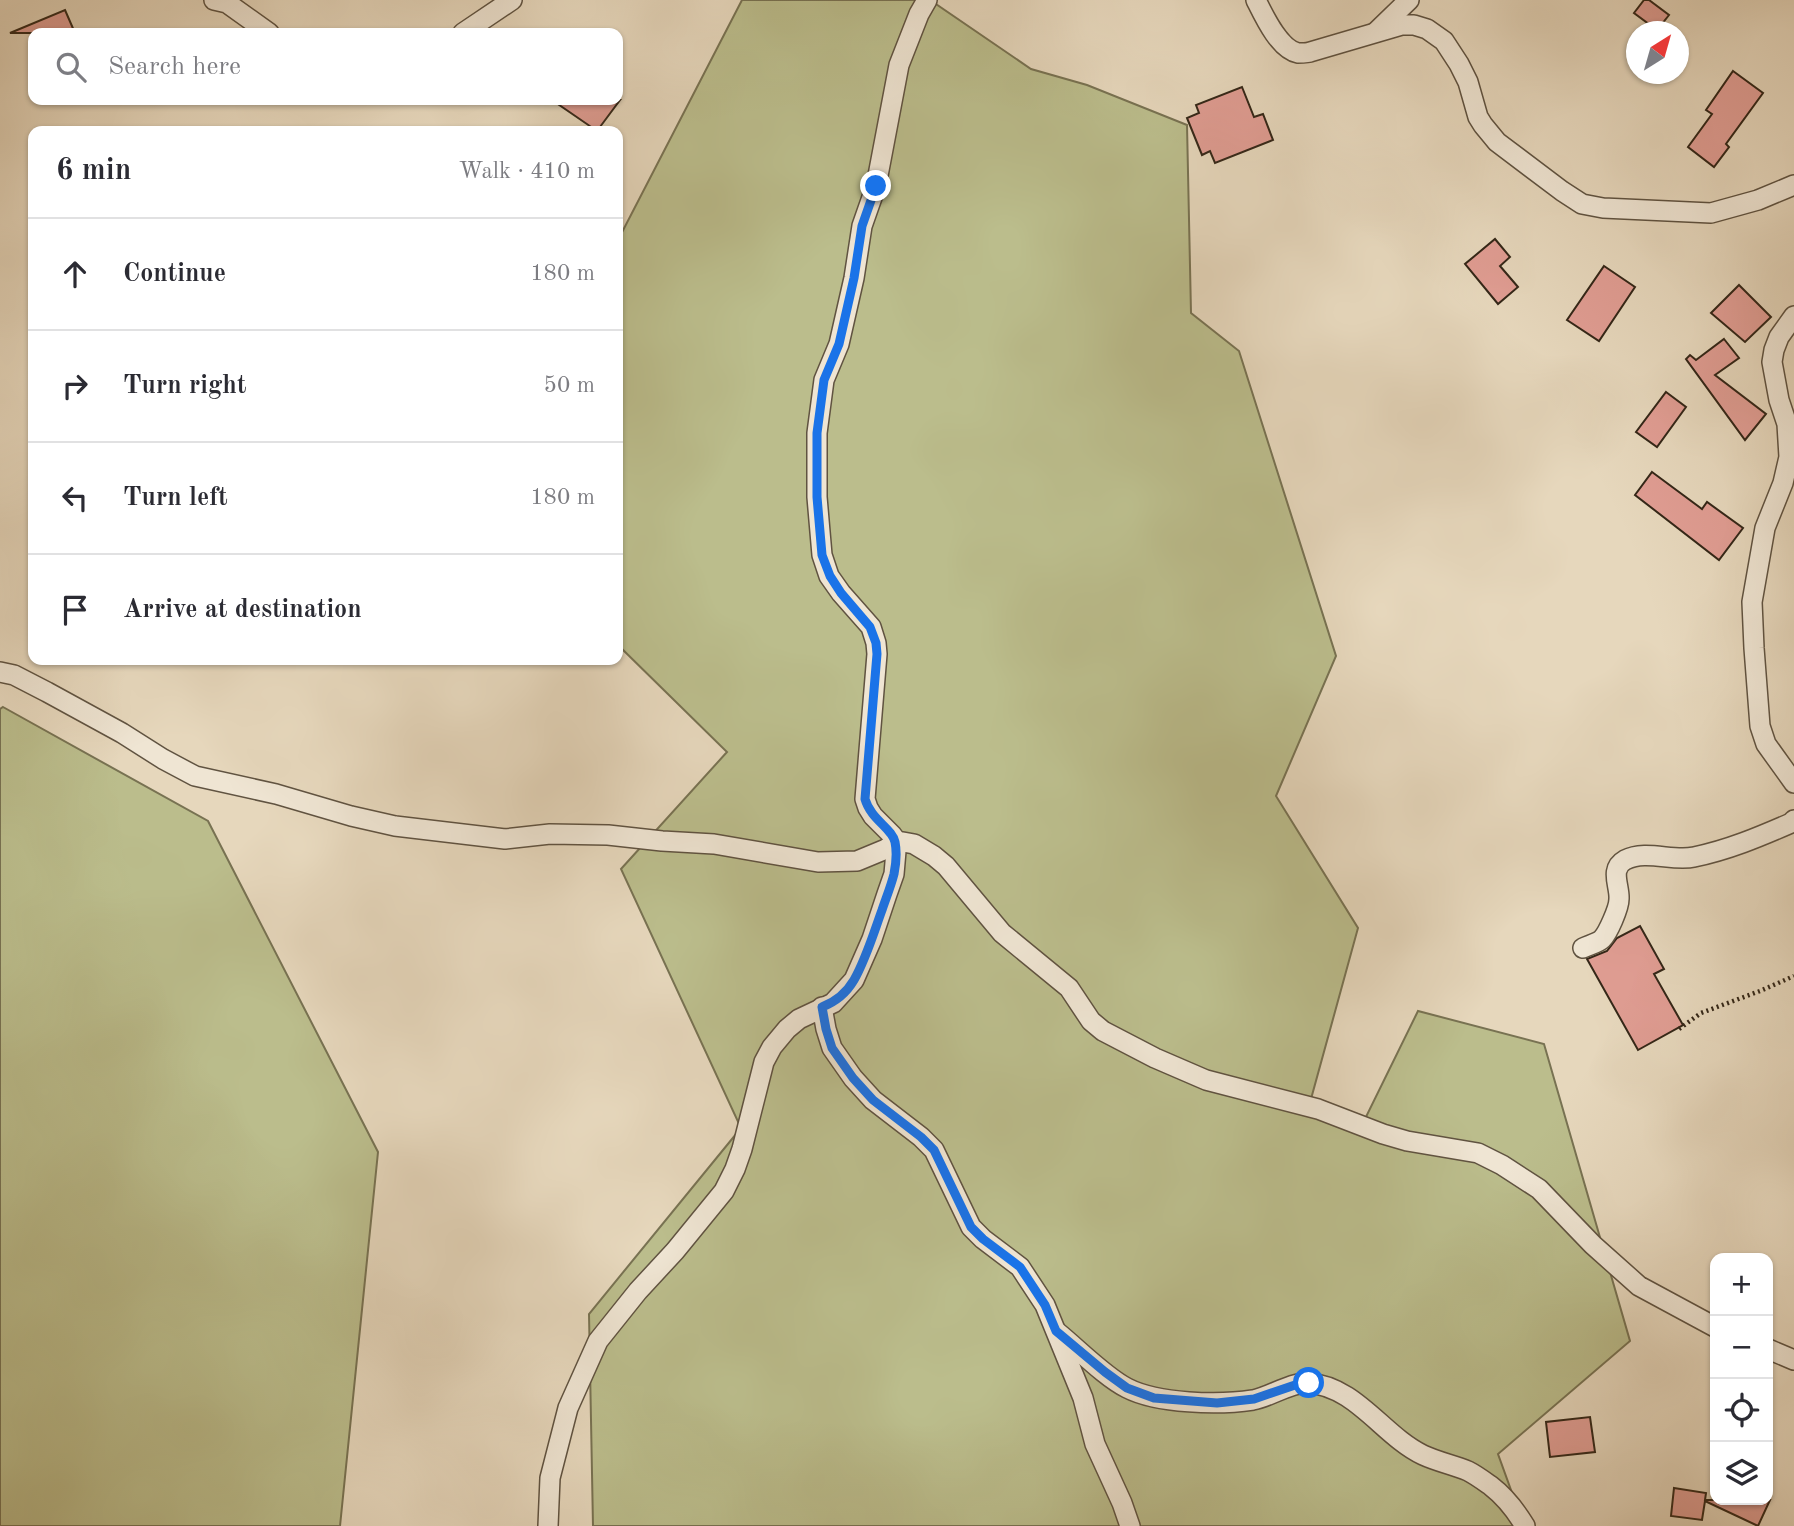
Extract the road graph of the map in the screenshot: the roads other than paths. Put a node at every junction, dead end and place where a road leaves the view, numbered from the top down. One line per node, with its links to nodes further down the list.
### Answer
1 (214, 0): 6 (street)
2 (512, 0): 7 (street)
3 (927, 0): 16 (street)
4 (1256, 0): 8 (street)
5 (1409, 0): 8 (street)
6 (262, 28)
7 (470, 28)
8 (1376, 32): 9 (street)
9 (1786, 189): 10 (street)
10 (1794, 206)
11 (1794, 316): 12 (street)
12 (1792, 456): 14 (street)
13 (0, 672): 16 (street)
14 (1794, 783)
15 (1794, 820): 17 (street)
16 (895, 843): 18 (street); 19 (street)
17 (1583, 948)
18 (822, 1007): 20 (street); 23 (street)
19 (1710, 1324)
20 (1056, 1331): 24 (street); 25 (street)
21 (1773, 1351): 22 (street)
22 (1794, 1360)
23 (548, 1526)
24 (1130, 1526)
25 (1525, 1526)

